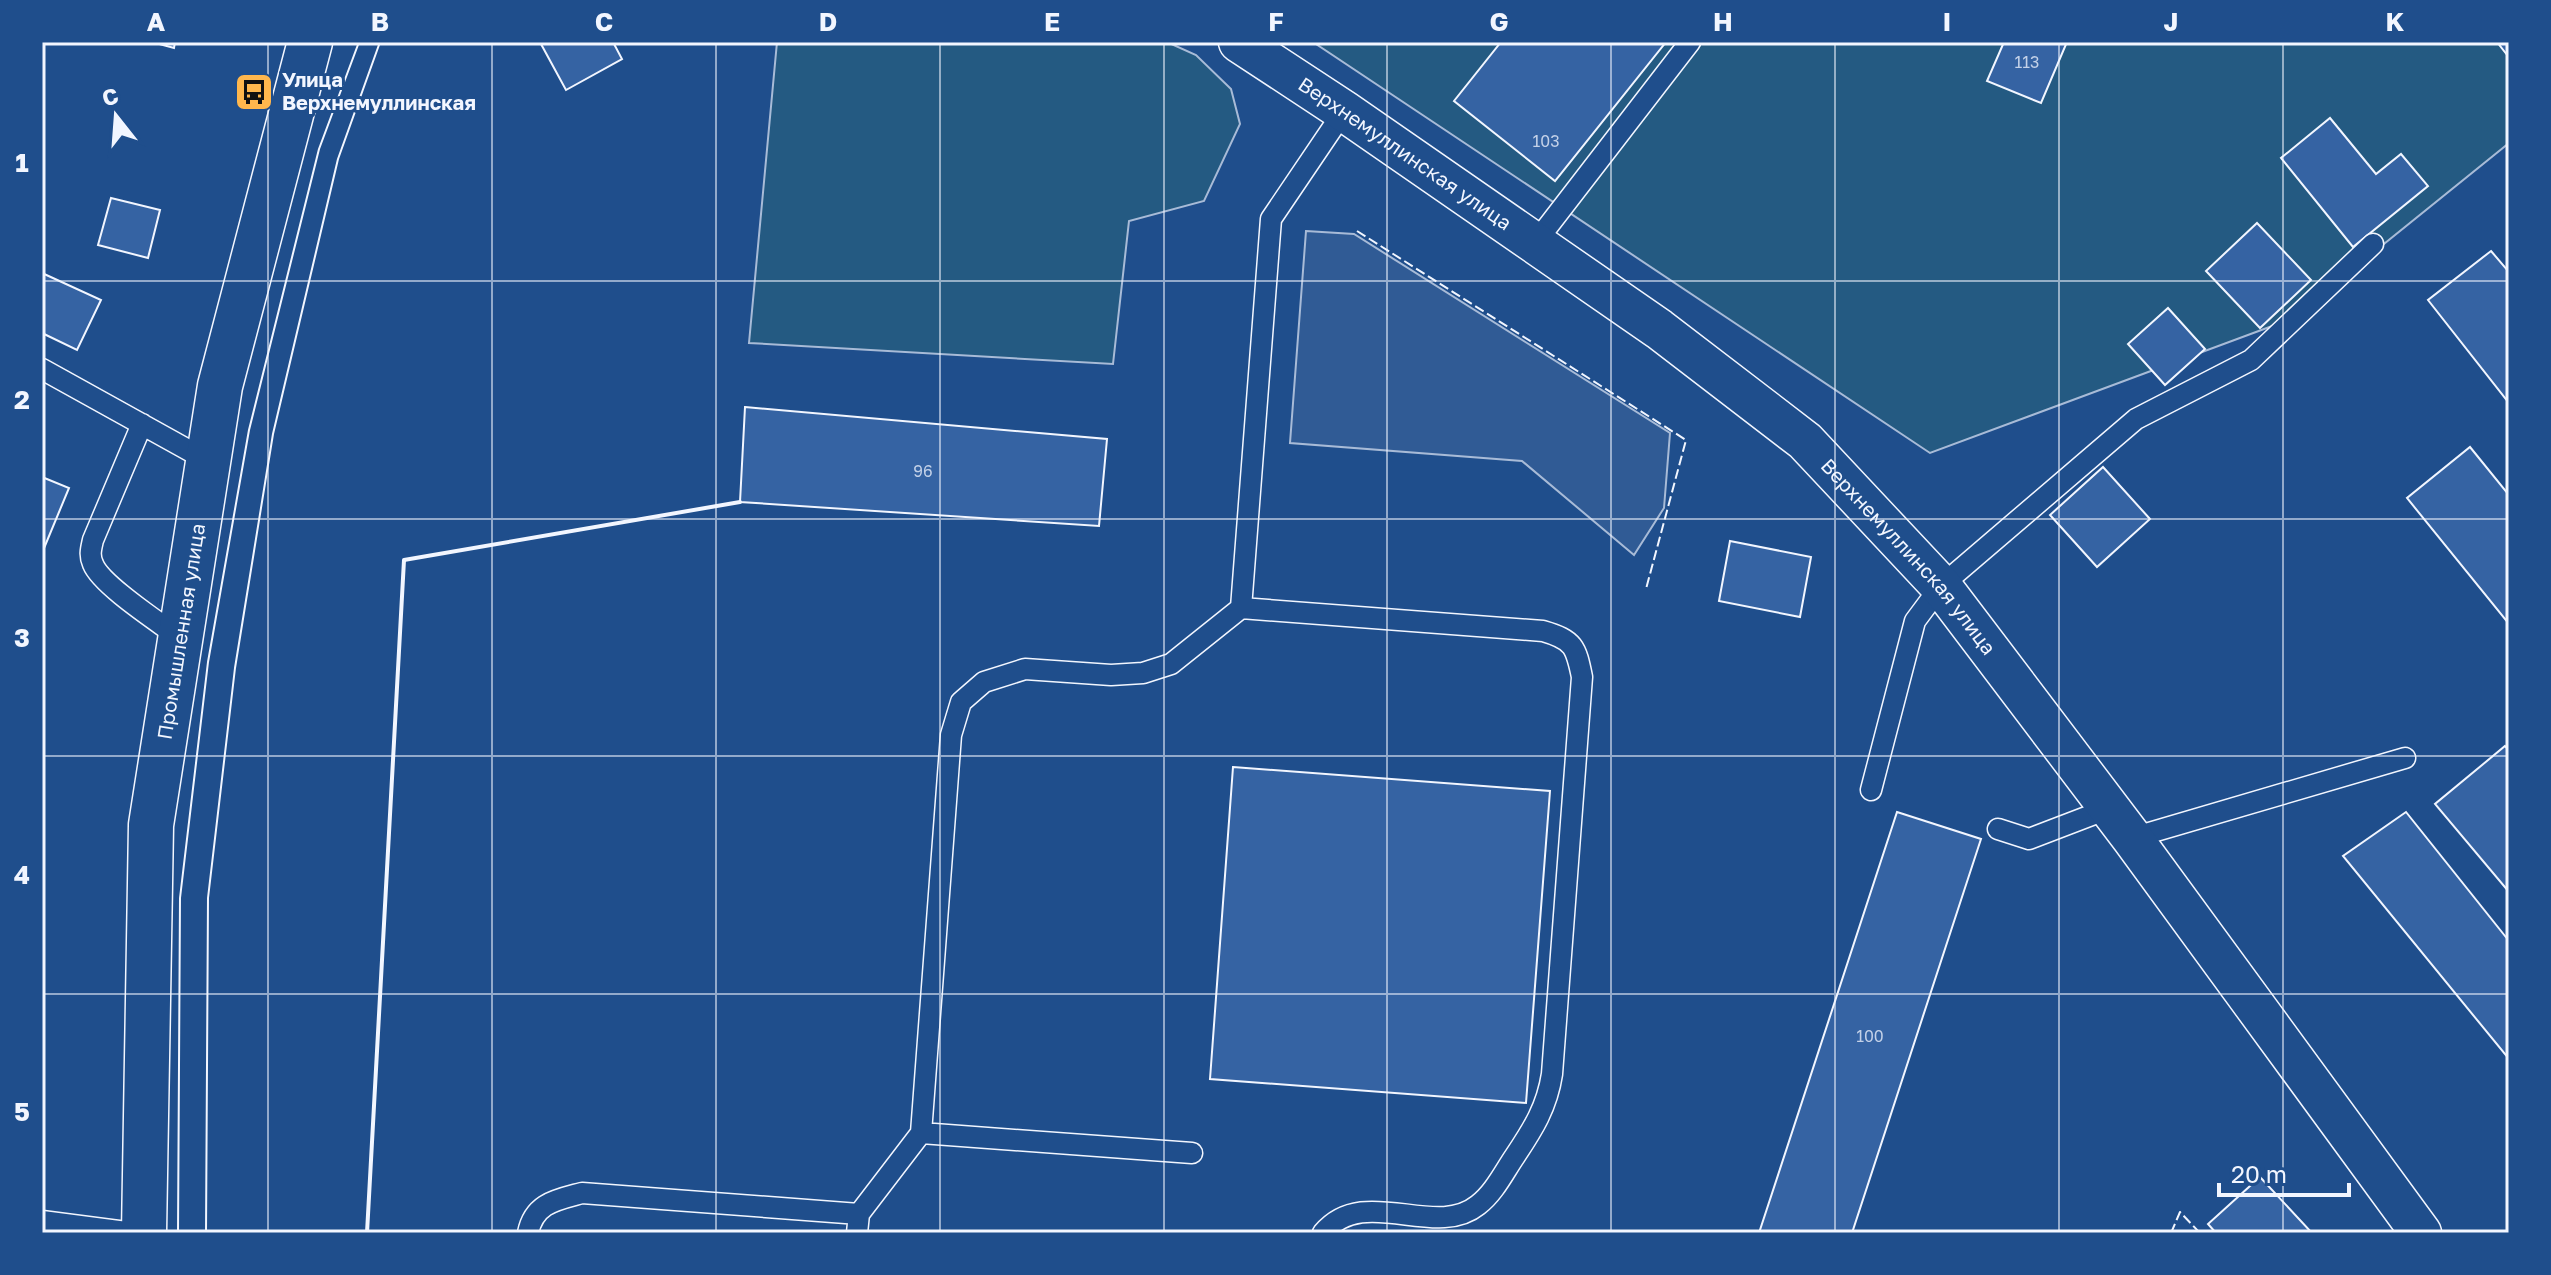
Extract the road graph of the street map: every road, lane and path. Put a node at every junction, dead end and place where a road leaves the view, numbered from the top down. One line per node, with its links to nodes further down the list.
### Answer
1 (310, 42): 9 (street, Промышленная улица)
2 (1239, 42): 4 (street, Верхнемуллинская улица)
3 (1690, 42): 5 (lane)
4 (1344, 111): 5 (street, Верхнемуллинская улица); 11 (lane)
5 (1535, 243): 10 (street, Верхнемуллинская улица)
6 (2373, 244): 10 (lane)
7 (42, 369): 8 (lane)
8 (142, 424): 9 (lane); 12 (lane)
9 (208, 461): 12 (street, Промышленная улица)
10 (1941, 586): 14 (lane); 15 (street, Верхнемуллинская улица)
11 (1241, 608): 17 (lane); 24 (lane)
12 (180, 638): 22 (street, Промышленная улица)
13 (2405, 758): 15 (lane)
14 (1871, 790)
15 (2121, 823): 16 (lane); 25 (street, Верхнемуллинская улица)
16 (1998, 829)
17 (921, 1133): 18 (lane); 20 (lane)
18 (1192, 1153)
19 (42, 1221): 21 (lane)
20 (858, 1224): 23 (lane)
21 (134, 1233)
22 (144, 1233)
23 (528, 1233)
24 (1323, 1233)
25 (2420, 1233)

